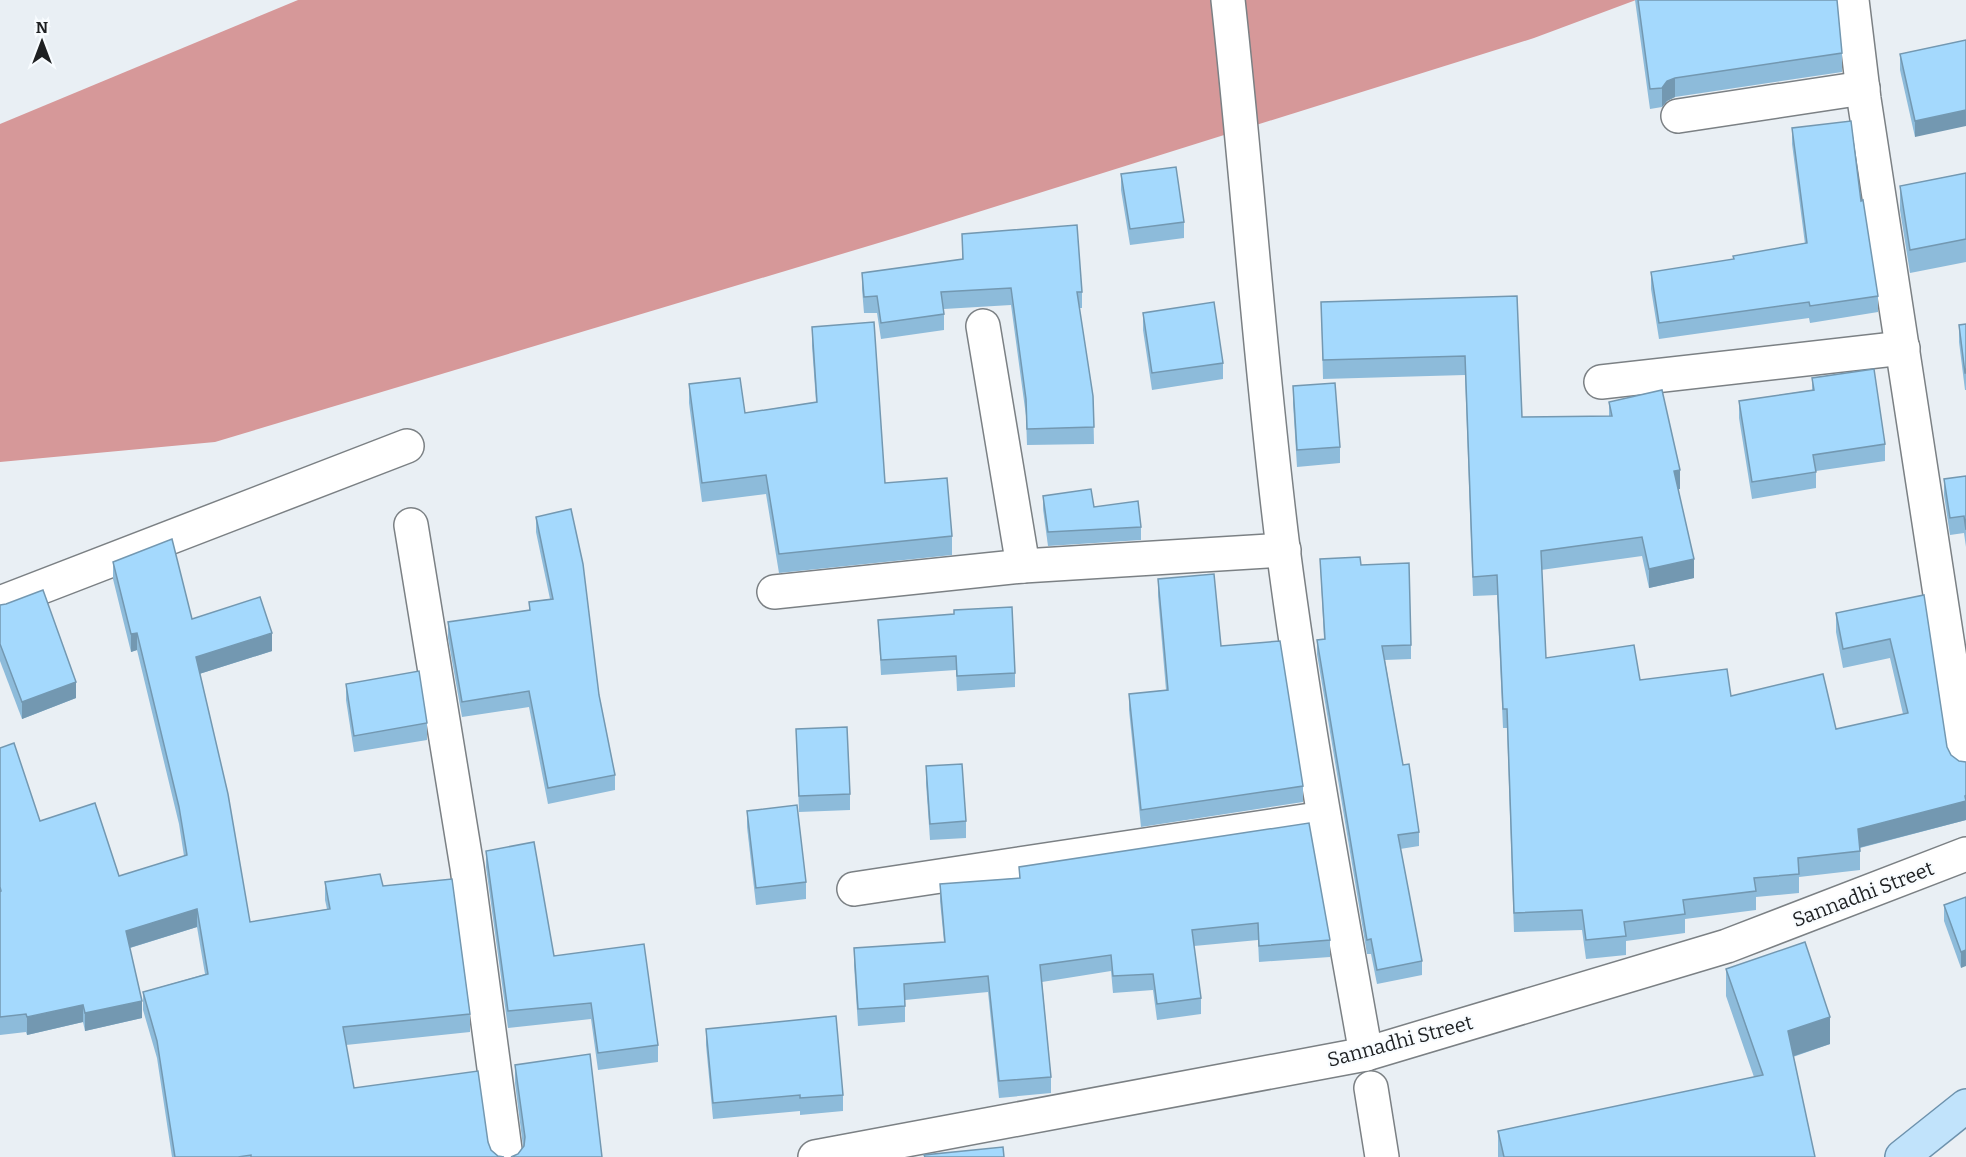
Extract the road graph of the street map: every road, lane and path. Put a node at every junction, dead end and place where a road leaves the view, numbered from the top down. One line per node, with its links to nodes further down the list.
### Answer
1 (1228, 0): 10 (street)
2 (1852, 0): 3 (street)
3 (1863, 88): 4 (street); 6 (street)
4 (1678, 116)
5 (983, 326): 11 (street)
6 (1903, 348): 7 (street); 14 (street)
7 (1601, 382)
8 (407, 446): 13 (street)
9 (411, 525): 21 (street)
10 (1284, 550): 11 (street); 15 (street)
11 (1023, 566): 12 (street)
12 (774, 592)
13 (0, 603)
14 (1966, 763)
15 (1324, 818): 17 (street); 18 (street)
16 (1966, 854): 18 (street, Sannadhi Street)
17 (854, 889)
18 (1366, 1054): 22 (street, Sannadhi Street)
19 (1371, 1088): 23 (street)
20 (1966, 1106): 24 (main road)
21 (507, 1157)
22 (815, 1157)
23 (1382, 1157)
24 (1902, 1157)

